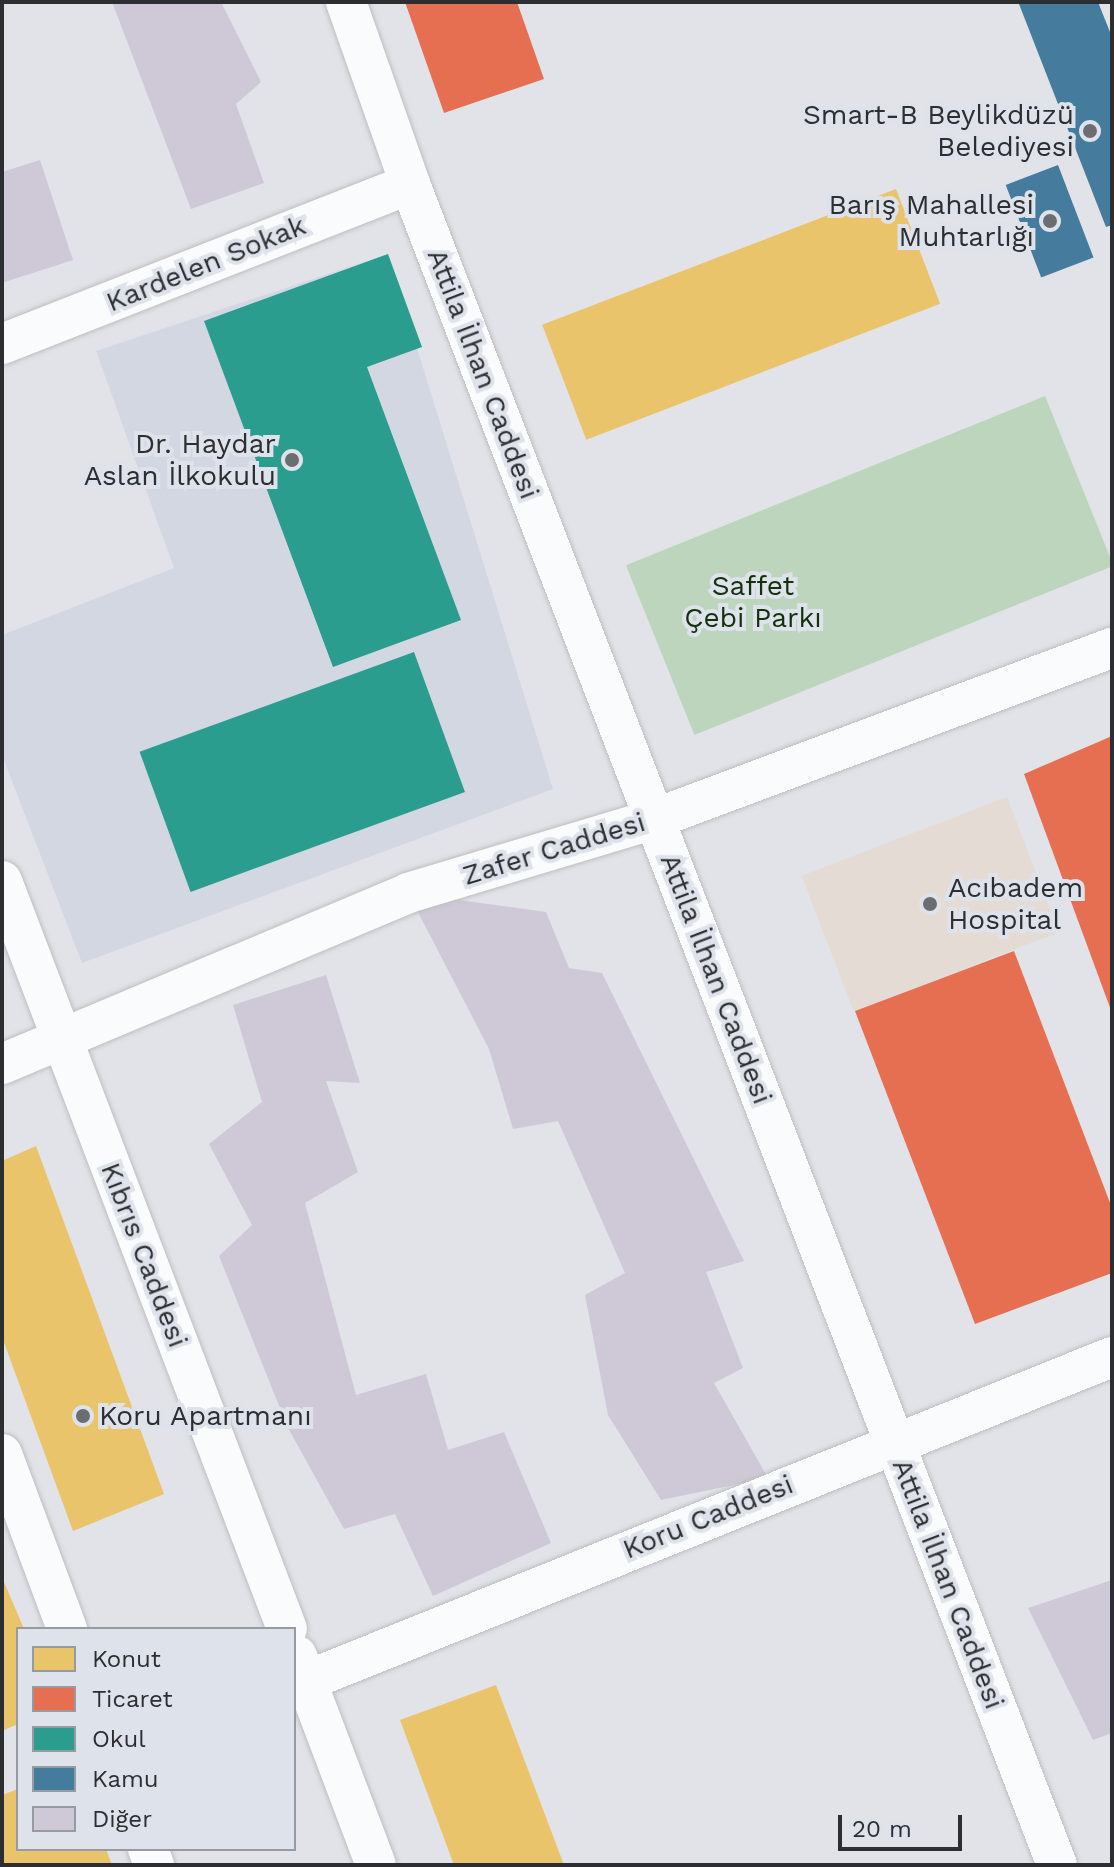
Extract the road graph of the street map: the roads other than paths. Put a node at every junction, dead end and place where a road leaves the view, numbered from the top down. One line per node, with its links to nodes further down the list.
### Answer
1 (346, 2): 2 (street, Attila İlhan Caddesi)
2 (410, 184): 3 (street, Kardelen Sokak); 5 (street, Attila İlhan Caddesi)
3 (2, 344)
4 (1112, 648): 5 (street, Zafer Caddesi)
5 (654, 819): 7 (street, Zafer Caddesi); 10 (street, Attila İlhan Caddesi)
6 (2, 881): 7 (street, Kıbrıs Caddesi)
7 (63, 1042): 8 (street, Zafer Caddesi); 13 (street, Kıbrıs Caddesi)
8 (2, 1064)
9 (1112, 1357): 10 (street, Koru Caddesi)
10 (893, 1441): 14 (street, Koru Caddesi); 16 (street, Attila İlhan Caddesi)
11 (2, 1454): 12 (street)
12 (66, 1627)
13 (286, 1627)
14 (300, 1664): 15 (street)
15 (376, 1865)
16 (1057, 1865)

